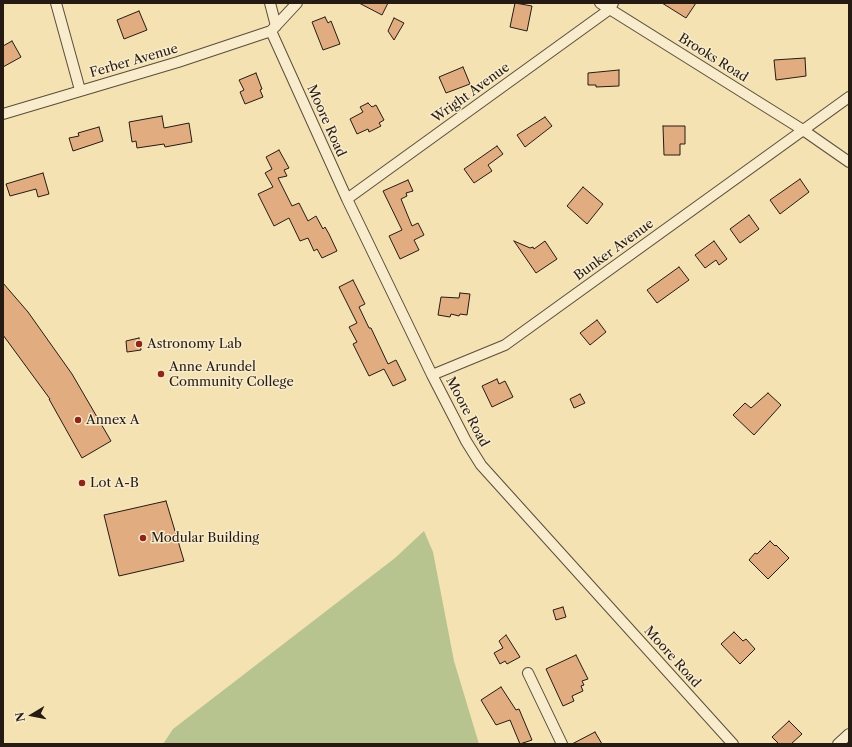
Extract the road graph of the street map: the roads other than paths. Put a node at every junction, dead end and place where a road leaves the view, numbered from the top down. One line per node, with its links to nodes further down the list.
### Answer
1 (56, 3): 7 (street)
2 (270, 3): 6 (street, Moore Road)
3 (297, 3): 6 (street)
4 (600, 3): 5 (street, Brooks Road)
5 (612, 6): 10 (street, Brooks Road); 12 (street, Wright Avenue)
6 (274, 28): 7 (street, Ferber Avenue); 12 (street, Moore Road)
7 (80, 90): 9 (street, Ferber Avenue)
8 (849, 97): 10 (street, Bunker Avenue)
9 (3, 114)
10 (803, 130): 11 (street, Brooks Road); 13 (street, Bunker Avenue)
11 (849, 162)
12 (347, 199): 13 (street, Moore Road)
13 (432, 375): 17 (street, Moore Road)
14 (528, 673): 16 (street)
15 (849, 734): 18 (street)
16 (562, 744)
17 (733, 744)
18 (838, 744)

